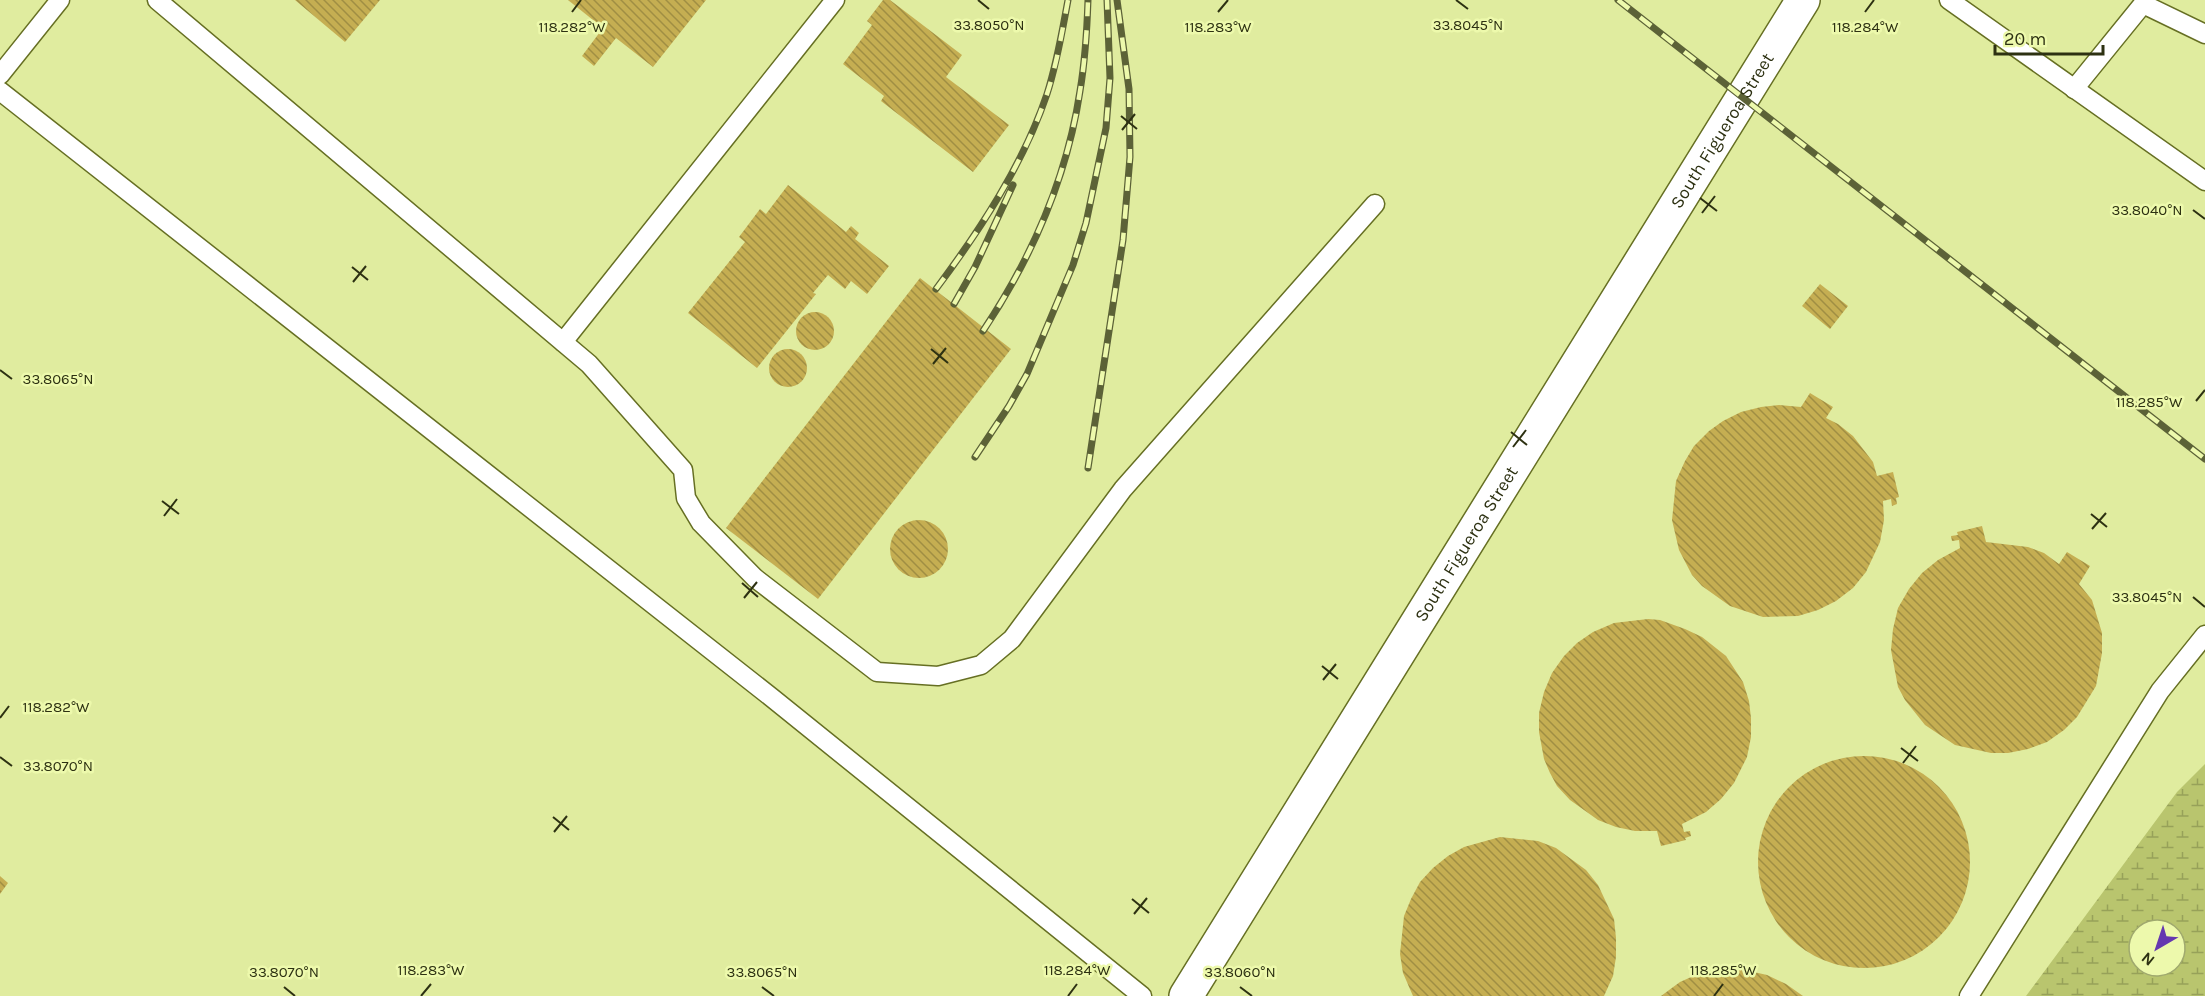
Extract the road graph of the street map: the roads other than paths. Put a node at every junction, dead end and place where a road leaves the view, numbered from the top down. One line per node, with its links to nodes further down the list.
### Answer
1 (60, 0): 7 (lane)
2 (157, 0): 12 (lane)
3 (835, 0): 12 (lane)
4 (1803, 0): 15 (main road, South Figueroa Street)
5 (1949, 0): 8 (lane)
6 (2205, 34): 8 (lane)
7 (0, 75)
8 (2074, 89): 10 (lane)
9 (0, 91): 14 (lane)
10 (2205, 181)
11 (1375, 204): 12 (lane)
12 (563, 342)
13 (2205, 635): 16 (lane)
14 (1143, 996)
15 (1186, 996)
16 (1969, 996)

